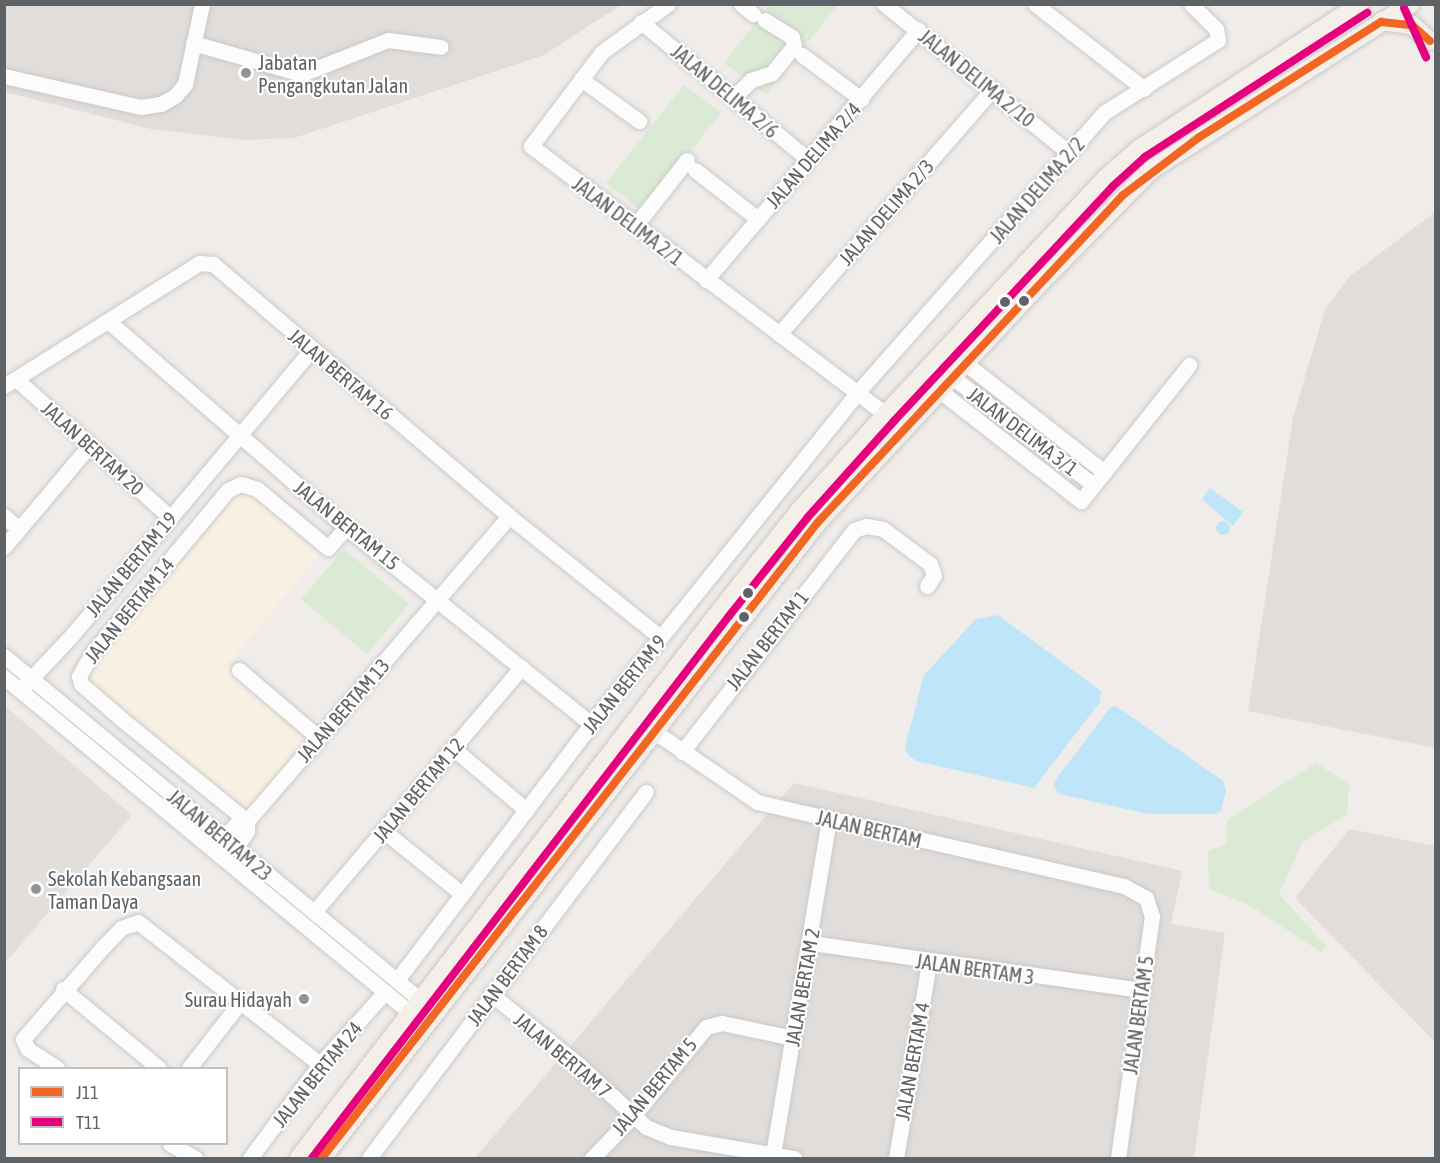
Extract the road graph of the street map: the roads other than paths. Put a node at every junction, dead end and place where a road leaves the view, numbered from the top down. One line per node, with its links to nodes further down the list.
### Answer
1 (202, 4): 12 (street)
2 (668, 4): 10 (street, JALAN DELIMA 2/1)
3 (884, 4): 11 (street, JALAN DELIMA 2/10)
4 (1035, 4): 19 (street)
5 (1361, 4): 22 (main road)
6 (1412, 4): 9 (main road); 14 (main road)
7 (1196, 9): 19 (street, JALAN DELIMA 2/2)
8 (753, 13): 20 (street)
9 (1381, 21): 14 (main road); 24 (main road)
10 (641, 22): 17 (street, JALAN DELIMA 2/1); 20 (street, JALAN DELIMA 2/6)
11 (918, 30): 18 (street, JALAN DELIMA 2/10); 21 (street, JALAN DELIMA 2/4)
12 (193, 43): 13 (street); 16 (street)
13 (441, 47)
14 (1433, 47)
15 (802, 55): 21 (street)
16 (4, 76)
17 (581, 79): 23 (street); 28 (street, JALAN DELIMA 2/1)
18 (993, 89): 25 (street, JALAN DELIMA 2/10); 31 (street, JALAN DELIMA 2/3)
19 (1144, 89): 25 (street, JALAN DELIMA 2/2)
20 (733, 98): 26 (street, JALAN DELIMA 2/6)
21 (861, 99): 26 (street, JALAN DELIMA 2/4)
22 (1199, 110): 24 (main road); 38 (main road)
23 (639, 121)
24 (1198, 138): 33 (main road)
25 (1070, 153): 37 (street, JALAN DELIMA 2/2)
26 (809, 160): 27 (street, JALAN DELIMA 2/4)
27 (758, 219): 28 (street); 29 (street, JALAN DELIMA 2/4)
28 (635, 226): 29 (street, JALAN DELIMA 2/1)
29 (706, 280): 31 (street, JALAN DELIMA 2/1)
30 (108, 321): 32 (street, JALAN BERTAM 16); 35 (street, JALAN BERTAM 16); 39 (street, JALAN BERTAM 15)
31 (779, 334): 37 (street, JALAN DELIMA 2/1)
32 (312, 349): 39 (street, JALAN BERTAM 19); 44 (street, JALAN BERTAM 16)
33 (965, 363): 36 (main road); 41 (street, JALAN DELIMA 3/1)
34 (1189, 365): 41 (street)
35 (10, 382): 40 (street, JALAN BERTAM 20)
36 (946, 384): 42 (street, JALAN DELIMA 3/1); 42 (street); 62 (main road)
37 (857, 393): 38 (street, JALAN DELIMA 2/1); 52 (street, JALAN BERTAM 9)
38 (886, 414): 60 (main road)
39 (239, 435): 45 (street, JALAN BERTAM 19); 46 (street, JALAN BERTAM 15)
40 (90, 445): 45 (street, JALAN BERTAM 20); 47 (street)
41 (1104, 472): 42 (street)
42 (1094, 485)
43 (4, 516): 47 (street)
44 (509, 516): 50 (street, JALAN BERTAM 13); 52 (street, JALAN BERTAM 16)
45 (170, 518): 51 (street, JALAN BERTAM 19)
46 (346, 527): 50 (street, JALAN BERTAM 15); 53 (street, JALAN BERTAM 14)
47 (19, 529): 48 (street)
48 (4, 547)
49 (927, 586): 65 (street, JALAN BERTAM 1)
50 (438, 599): 55 (street, JALAN BERTAM 15); 63 (street, JALAN BERTAM 13)
51 (72, 635): 53 (street); 58 (street, JALAN BERTAM 19)
52 (660, 638): 61 (street, JALAN BERTAM 9)
53 (93, 652): 69 (street, JALAN BERTAM 14)
54 (4, 656): 58 (street, JALAN BERTAM 23)
55 (522, 667): 61 (street, JALAN BERTAM 15); 64 (street, JALAN BERTAM 12)
56 (239, 670): 63 (street)
57 (4, 677): 59 (street, JALAN BERTAM 23)
58 (34, 680): 59 (street, JALAN BERTAM 19); 71 (street, JALAN BERTAM 23)
59 (18, 688): 72 (street, JALAN BERTAM 23)
60 (636, 719): 62 (street, JALAN BERTAM); 84 (main road)
61 (591, 724): 67 (street, JALAN BERTAM 9)
62 (652, 730): 65 (street, JALAN BERTAM); 84 (main road)
63 (318, 738): 69 (street, JALAN BERTAM 13)
64 (453, 748): 67 (street); 70 (street, JALAN BERTAM 12)
65 (682, 752): 68 (street, JALAN BERTAM)
66 (646, 792): 82 (street, JALAN BERTAM 8)
67 (526, 810): 74 (street, JALAN BERTAM 9)
68 (829, 820): 73 (street, JALAN BERTAM); 76 (street, JALAN BERTAM 2)
69 (248, 821): 71 (street, JALAN BERTAM 13)
70 (384, 831): 74 (street); 75 (street, JALAN BERTAM 12)
71 (230, 842): 72 (street, JALAN BERTAM 13); 75 (street, JALAN BERTAM 23)
72 (214, 851): 81 (street, JALAN BERTAM 23)
73 (1124, 886): 80 (street, JALAN BERTAM 5)
74 (462, 894): 78 (street, JALAN BERTAM 9)
75 (314, 912): 78 (street, JALAN BERTAM 23)
76 (811, 943): 77 (street, JALAN BERTAM 3); 85 (street, JALAN BERTAM 2)
77 (929, 963): 80 (street, JALAN BERTAM 3); 100 (street, JALAN BERTAM 4)
78 (397, 980): 84 (street, JALAN BERTAM 23)
79 (63, 989): 83 (street); 87 (street); 88 (street)
80 (1141, 990): 101 (street, JALAN BERTAM 5)
81 (385, 992): 84 (street, JALAN BERTAM 23); 86 (street, JALAN BERTAM 24)
82 (491, 994): 90 (street, JALAN BERTAM 7); 97 (street, JALAN BERTAM 8)
83 (241, 1001): 86 (street); 89 (street)
84 (424, 1014): 95 (main road); 96 (main road)
85 (793, 1038): 90 (street, JALAN BERTAM 5); 92 (street, JALAN BERTAM 2)
86 (320, 1064): 94 (street, JALAN BERTAM 24)
87 (55, 1067)
88 (158, 1067)
89 (190, 1067)
90 (633, 1116): 92 (street, JALAN BERTAM 7); 98 (street, JALAN BERTAM 5)
91 (173, 1145): 93 (street)
92 (773, 1154): 99 (street, JALAN BERTAM 7)
93 (195, 1158)
94 (250, 1158)
95 (299, 1158)
96 (322, 1158)
97 (369, 1158)
98 (592, 1158)
99 (794, 1158)
100 (896, 1158)
101 (1118, 1158)

